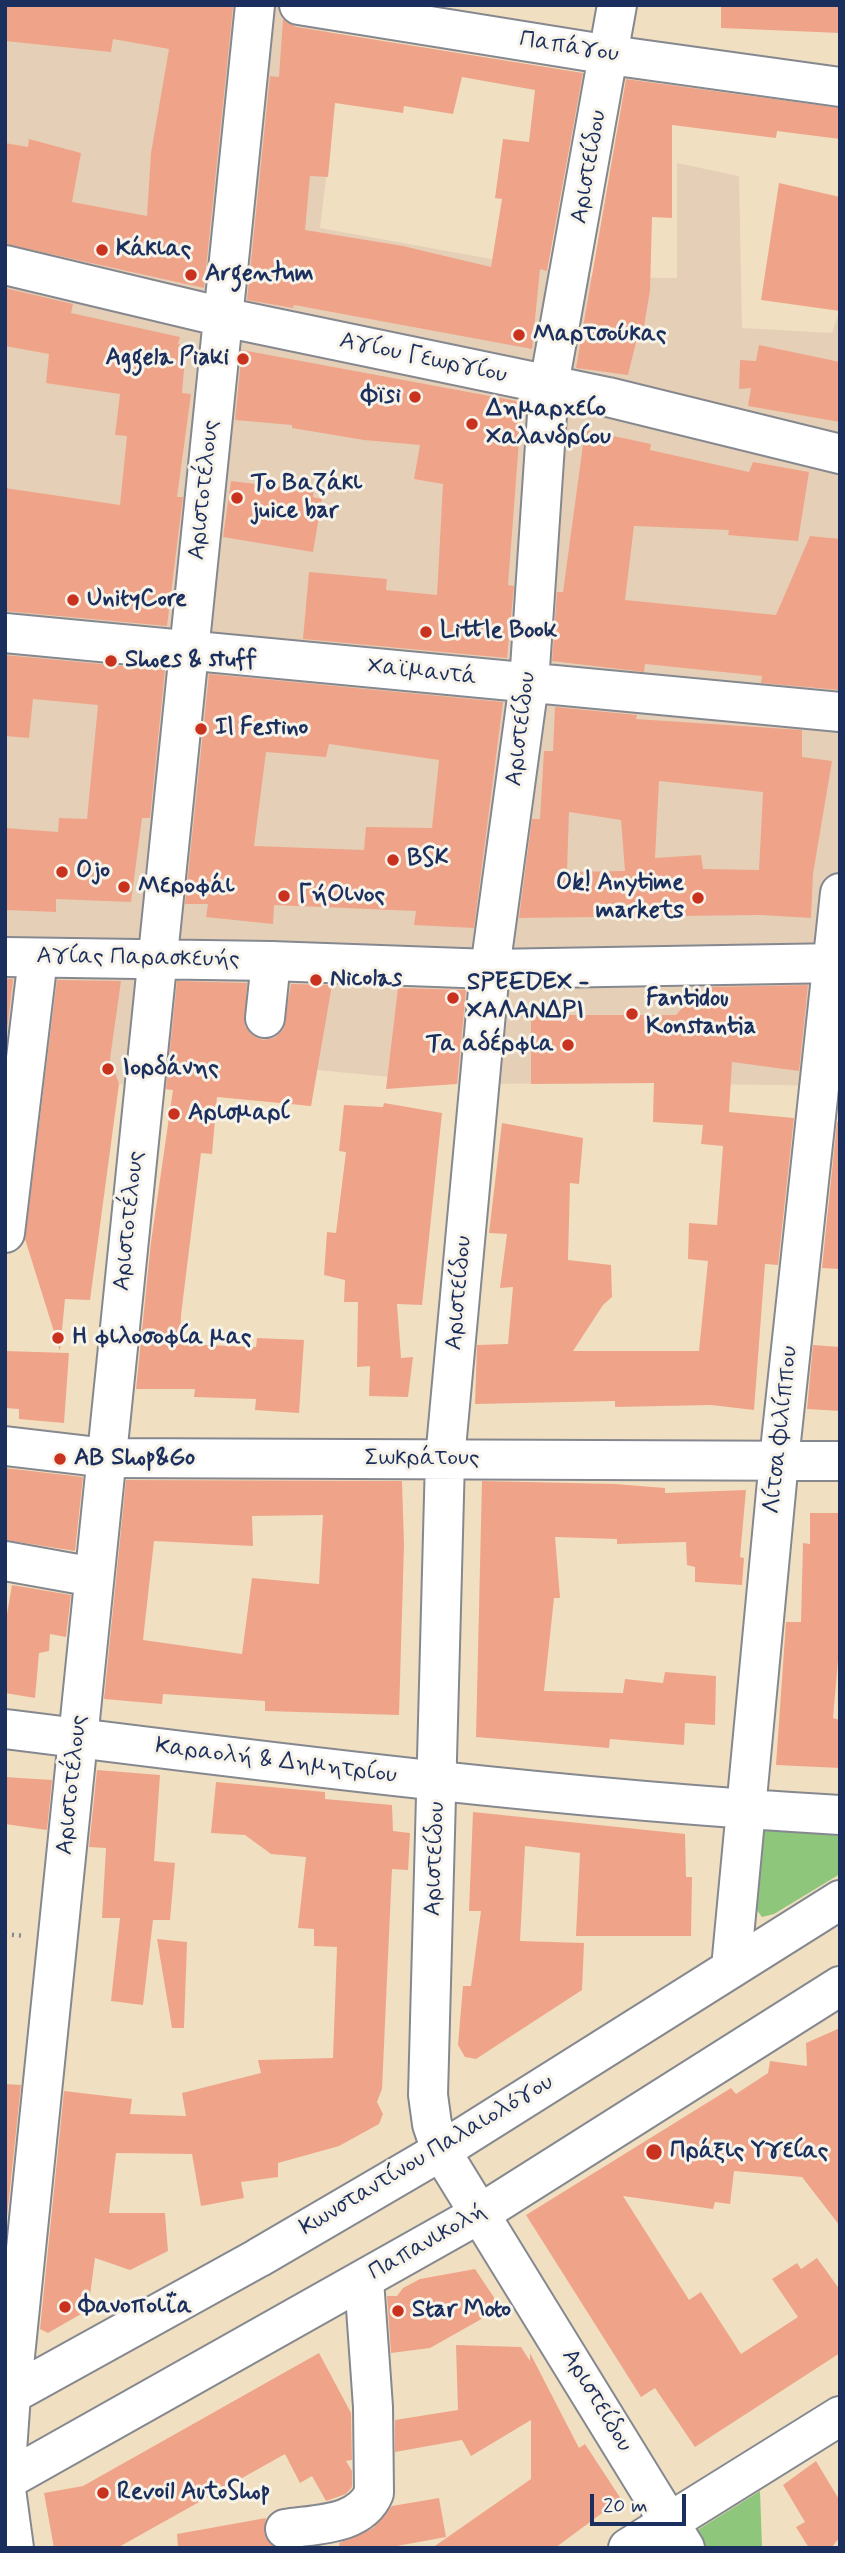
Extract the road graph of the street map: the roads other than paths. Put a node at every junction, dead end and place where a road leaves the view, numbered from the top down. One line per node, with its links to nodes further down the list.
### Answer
1 (255, 5): 7 (street, Αριστοτέλους)
2 (299, 5): 4 (street, Παπάγου)
3 (617, 5): 4 (street, Αριστείδου)
4 (610, 55): 5 (street, Παπάγου); 8 (street, Αριστείδου)
5 (840, 87)
6 (5, 265): 7 (street, Αγίου Γεωργίου)
7 (223, 317): 8 (street, Αγίου Γεωργίου); 11 (street, Αριστοτέλους)
8 (549, 385): 9 (street, Αγίου Γεωργίου); 12 (street, Αριστείδου)
9 (840, 454)
10 (5, 632): 11 (street, Χαϊμαντά)
11 (189, 650): 12 (street, Χαϊμαντά); 16 (street, Αριστοτέλους)
12 (529, 683): 13 (street, Χαϊμαντά); 19 (street, Αριστείδου)
13 (840, 712)
14 (840, 892): 18 (street, Λίτσα Φιλίππου)
15 (22, 957): 16 (street, Αγίας Παρασκευής); 21 (street)
16 (155, 961): 17 (street, Αγίας Παρασκευής); 23 (street, Αριστοτέλους)
17 (271, 961): 19 (street, Αγίας Παρασκευής); 20 (street, Αγίας Παρασκευής)
18 (836, 963): 19 (street, Αγίας Παρασκευής); 25 (street, Λίτσα Φιλίππου)
19 (490, 969): 24 (street, Αριστείδου)
20 (265, 1018)
21 (5, 1233)
22 (5, 1446): 23 (street, Σωκράτους)
23 (107, 1458): 24 (street, Σωκράτους); 28 (street, Αριστοτέλους)
24 (445, 1459): 25 (street, Σωκράτους); 31 (street, Αριστείδου)
25 (779, 1460): 26 (street, Σωκράτους); 32 (street, Λίτσα Φιλίππου)
26 (840, 1461)
27 (5, 1561): 28 (street)
28 (94, 1577): 30 (street, Αριστοτέλους)
29 (5, 1729): 30 (street, Καραολή & Δημητρίου)
30 (78, 1738): 31 (street, Καραολή & Δημητρίου); 39 (street, Αριστοτέλους)
31 (438, 1782): 32 (street, Καραολή & Δημητρίου); 37 (street, Αριστείδου)
32 (746, 1810): 33 (street, Καραολή & Δημητρίου); 35 (street, Λίτσα Φιλίππου)
33 (840, 1815)
34 (840, 1900): 35 (street, Κωνσταντίνου Παλαιολόγου)
35 (731, 1968): 37 (street, Κωνσταντίνου Παλαιολόγου)
36 (840, 1986): 38 (street, Παπανικολή)
37 (441, 2151): 38 (street, Αριστείδου); 41 (street, Κωνσταντίνου Παλαιολόγου)
38 (481, 2213): 40 (street, Παπανικολή); 45 (street, Αριστείδου)
39 (15, 2263): 41 (street, Αριστοτέλους)
40 (364, 2280): 43 (street, Παπανικολή); 44 (street)
41 (8, 2396): 43 (street, Αριστοτέλους)
42 (840, 2416): 45 (street)
43 (5, 2481): 46 (street, Αριστοτέλους)
44 (285, 2529)
45 (678, 2535): 47 (street)
46 (14, 2548)
47 (628, 2548)

